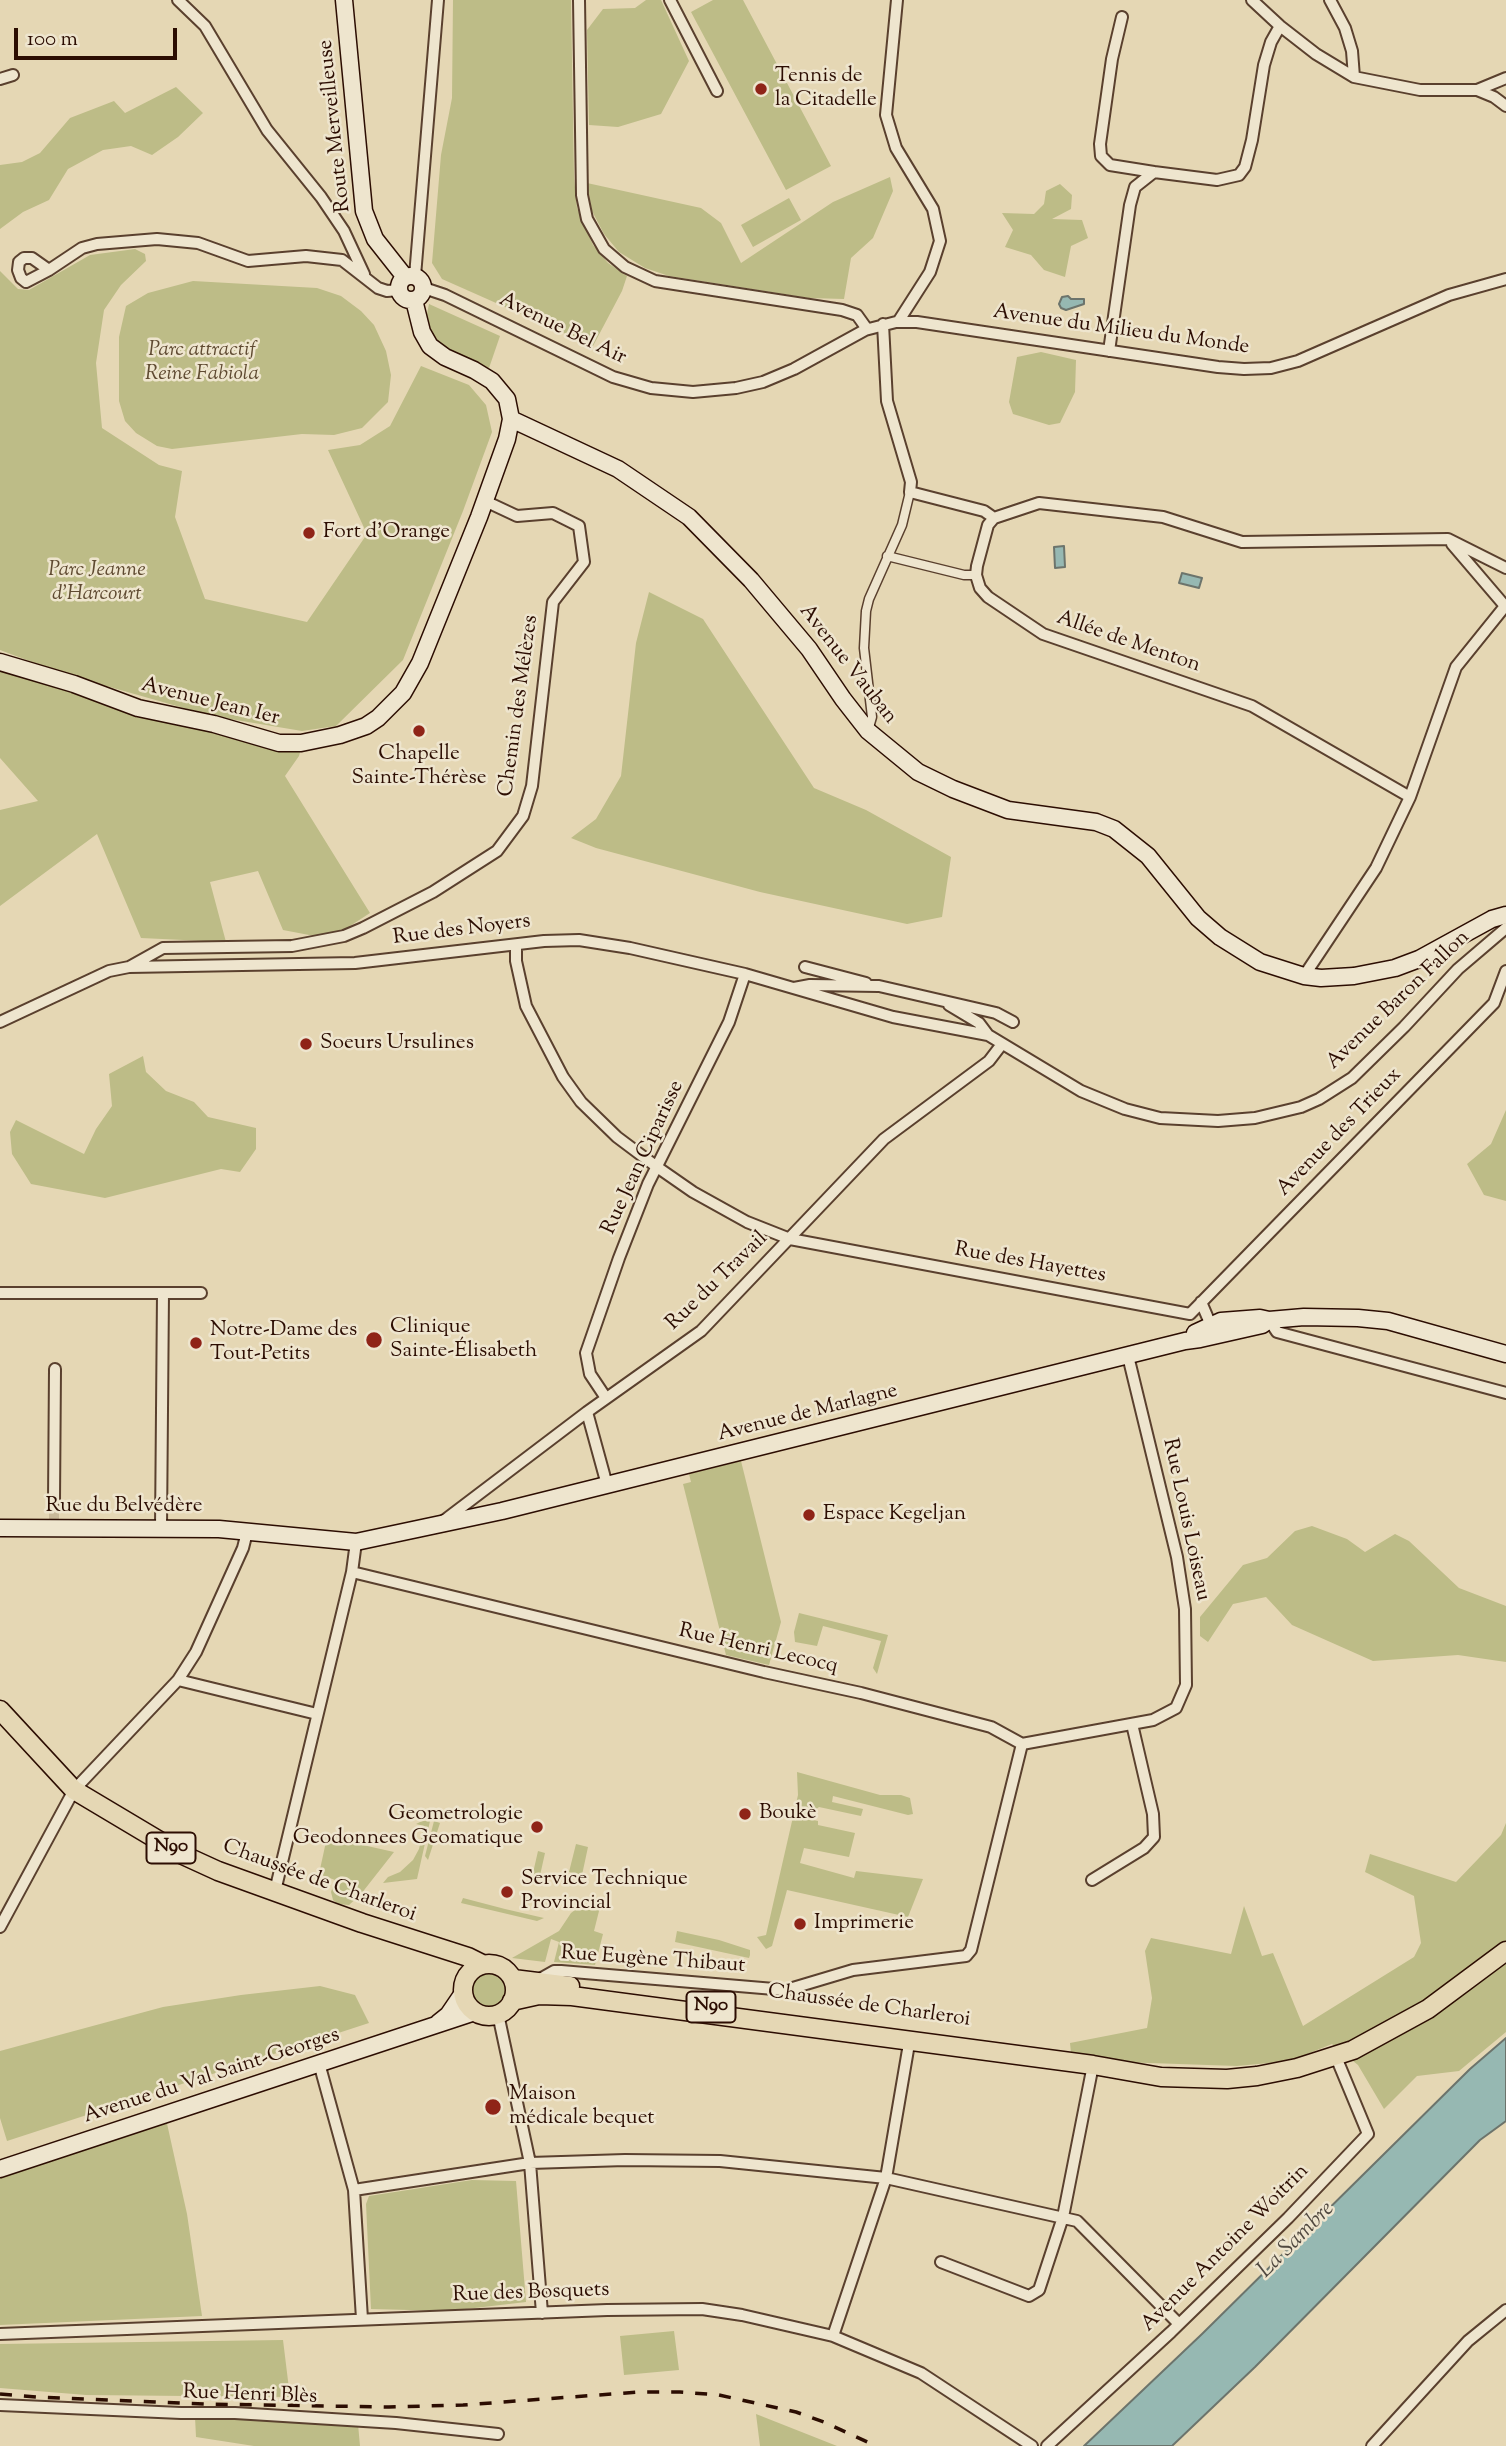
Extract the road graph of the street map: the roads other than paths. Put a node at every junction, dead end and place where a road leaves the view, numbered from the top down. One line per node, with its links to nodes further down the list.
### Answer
1 (178, 0): 20 (street)
2 (344, 0): 22 (main road, Route Merveilleuse)
3 (438, 0): 22 (street)
4 (579, 0): 25 (street)
5 (670, 0): 16 (street)
6 (897, 0): 23 (street)
7 (1252, 0): 10 (street)
8 (1330, 0): 12 (street)
9 (1122, 17): 18 (street)
10 (1280, 26): 12 (street); 18 (street)
11 (13, 75): 14 (street)
12 (1354, 77): 15 (street)
13 (1506, 78): 15 (street)
14 (0, 79)
15 (1477, 90): 17 (street)
16 (717, 92)
17 (1506, 106)
18 (1154, 172): 26 (street)
19 (49, 270): 20 (street, Avenue Bel Air)
20 (368, 279): 22 (street, Avenue Bel Air)
21 (1506, 279): 26 (street, Avenue du Milieu du Monde)
22 (411, 286): 25 (street, Avenue Bel Air); 27 (main road)
23 (898, 322): 24 (street, Avenue du Milieu du Monde); 26 (street, Avenue du Milieu du Monde)
24 (883, 324): 25 (street, Avenue Bel Air); 28 (street)
25 (867, 329)
26 (1109, 351)
27 (512, 419): 29 (main road, Avenue Jean Ier); 37 (main road, Avenue Vauban)
28 (910, 492): 30 (street); 32 (street)
29 (485, 501): 36 (main road, Avenue Jean Ier); 42 (street, Chemin des Mélèzes)
30 (993, 518): 31 (street); 34 (street)
31 (1448, 539): 33 (street); 35 (street)
32 (887, 556): 34 (street); 37 (street)
33 (1506, 568)
34 (976, 575): 38 (street, Allée de Menton)
35 (1506, 606): 38 (street)
36 (0, 662)
37 (868, 731): 46 (main road, Avenue Vauban)
38 (1409, 797): 46 (street)
39 (1506, 915): 46 (main road, Avenue Vauban)
40 (1506, 928): 53 (street, Avenue Baron Fallon)
41 (516, 946): 42 (street, Rue des Noyers); 45 (street, Rue des Noyers); 54 (street, Rue des Hayettes)
42 (129, 967): 50 (street)
43 (805, 967): 47 (street, Rue des Noyers)
44 (1506, 971): 59 (street, Avenue des Trieux)
45 (745, 974): 48 (street, Rue des Noyers); 54 (street, Rue Jean Ciparisse)
46 (1304, 976)
47 (879, 986): 48 (street, Rue des Noyers); 49 (street, Rue des Noyers)
48 (794, 988): 52 (street, Rue des Noyers)
49 (944, 1001): 51 (street, Rue des Noyers); 52 (street, Rue des Noyers)
50 (0, 1022)
51 (1013, 1022)
52 (988, 1035): 53 (street, Rue des Noyers)
53 (1002, 1044): 55 (street, Rue du Travail)
54 (657, 1167): 55 (street, Rue des Hayettes); 67 (street, Rue Jean Ciparisse)
55 (790, 1239): 60 (street, Rue des Hayettes); 67 (street, Rue du Travail)
56 (0, 1293): 57 (street)
57 (163, 1293): 58 (street); 73 (street)
58 (201, 1293)
59 (1201, 1302): 60 (street, Avenue des Trieux); 62 (street)
60 (1190, 1314): 62 (street)
61 (1269, 1320): 62 (main road, Avenue de Marlagne); 63 (main road, Avenue de Marlagne); 66 (street)
62 (1198, 1335): 64 (main road, Avenue de Marlagne)
63 (1506, 1354)
64 (1128, 1356): 69 (main road, Avenue de Marlagne); 80 (street, Rue Louis Loiseau)
65 (55, 1369): 70 (street)
66 (1506, 1393)
67 (606, 1398): 68 (street, Rue du Travail)
68 (587, 1412): 69 (street); 71 (street, Rue du Travail)
69 (607, 1485): 71 (main road, Avenue de Marlagne)
70 (54, 1501)
71 (440, 1523): 75 (main road, Avenue de Marlagne)
72 (0, 1528): 73 (main road, Rue du Belvédère)
73 (161, 1528): 74 (main road, Rue du Belvédère)
74 (247, 1532): 75 (main road, Rue du Belvédère); 77 (street)
75 (356, 1542): 76 (street)
76 (352, 1572): 79 (street); 81 (street, Rue Henri Lecocq)
77 (178, 1680): 79 (street); 82 (street)
78 (0, 1710): 82 (main road, Chaussée de Charleroi / N90)
79 (317, 1714): 84 (street)
80 (1132, 1724): 81 (street); 83 (street)
81 (1022, 1744): 90 (street, Rue Eugène Thibaut)
82 (74, 1790): 84 (main road, Chaussée de Charleroi / N90); 85 (street)
83 (1092, 1880)
84 (275, 1891): 86 (main road, Chaussée de Charleroi / N90)
85 (0, 1927)
86 (424, 1945): 88 (main road, Chaussée de Charleroi / N90); 91 (main road, Chaussée de Charleroi / N90)
87 (1506, 1951): 97 (main road, Chaussée de Charleroi / N90)
88 (482, 1964): 89 (main road, N90); 91 (main road)
89 (513, 1979): 90 (main road, Chaussée de Charleroi / N90); 92 (main road)
90 (536, 1981): 96 (main road, Chaussée de Charleroi / N90)
91 (464, 1986): 93 (main road, N90); 95 (main road)
92 (512, 2001): 94 (main road); 96 (main road, Chaussée de Charleroi / N90)
93 (475, 2012): 94 (main road); 95 (main road, Avenue du Val Saint-Georges)
94 (498, 2014): 100 (street)
95 (437, 2024): 98 (main road, Avenue du Val Saint-Georges)
96 (910, 2038): 99 (main road, Chaussée de Charleroi / N90); 102 (street)
97 (1336, 2057): 99 (main road, Chaussée de Charleroi / N90); 109 (street, Avenue Antoine Woitrin)
98 (319, 2063): 101 (main road, Avenue du Val Saint-Georges); 103 (street)
99 (1093, 2065): 104 (street)
100 (530, 2163): 102 (street); 103 (street); 107 (street)
101 (0, 2169)
102 (886, 2178): 104 (street); 111 (street)
103 (354, 2190): 108 (street)
104 (1063, 2217): 105 (street); 109 (street)
105 (941, 2262)
106 (1506, 2310): 114 (street)
107 (542, 2313): 108 (street, Rue des Bosquets); 111 (street, Rue des Bosquets)
108 (362, 2319): 110 (street, Rue des Bosquets)
109 (1179, 2324): 116 (street, Avenue Antoine Woitrin)
110 (0, 2334)
111 (834, 2336): 115 (street, Rue des Bosquets)
112 (0, 2405): 113 (street, Rue Henri Blès)
113 (498, 2434)
114 (1375, 2445)
115 (1032, 2446)
116 (1048, 2446)

